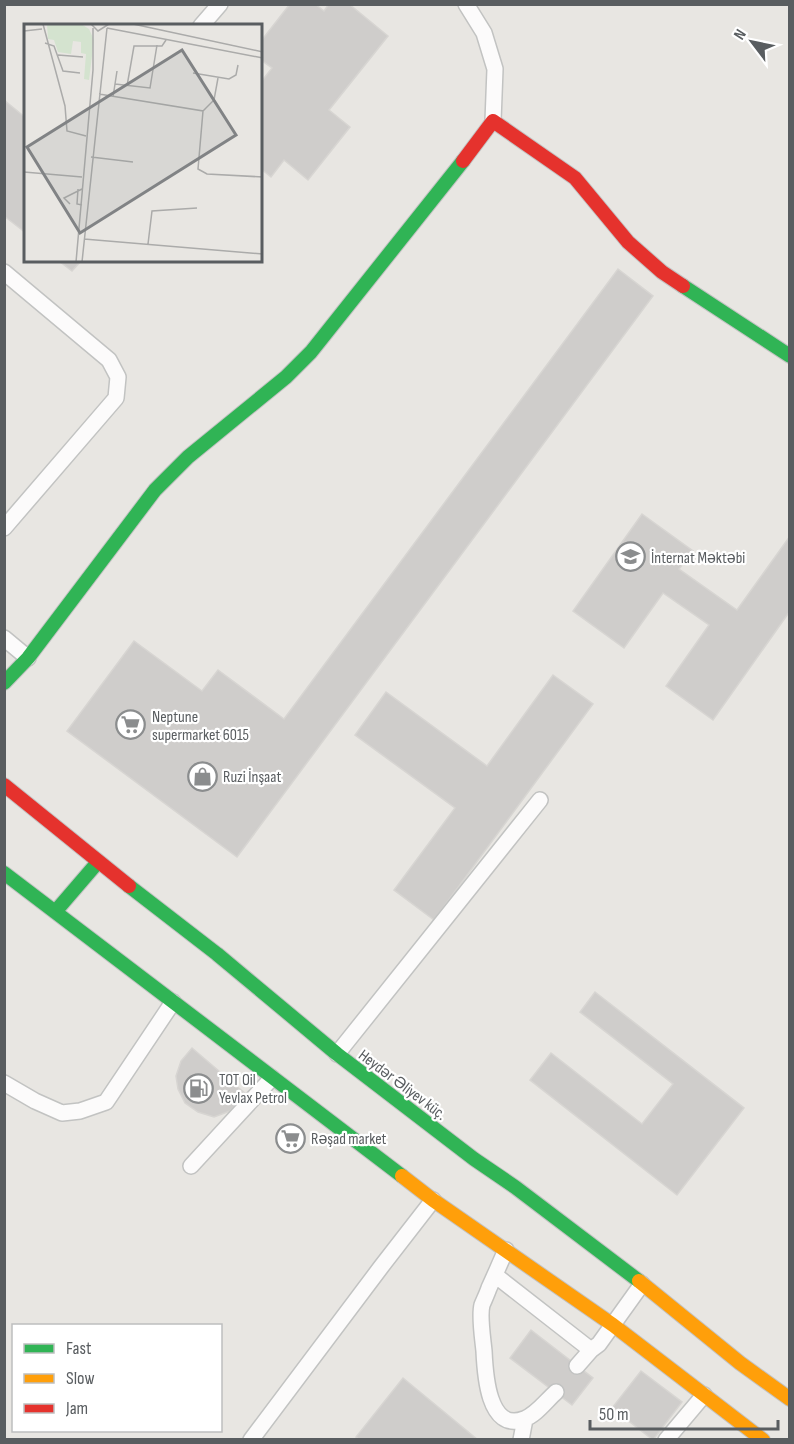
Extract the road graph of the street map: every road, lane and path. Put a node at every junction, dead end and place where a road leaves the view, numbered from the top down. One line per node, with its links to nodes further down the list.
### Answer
1 (220, 4): 3 (lane)
2 (466, 4): 4 (lane)
3 (203, 24)
4 (493, 121): 6 (main road); 9 (main road)
5 (4, 272): 7 (lane)
6 (789, 356)
7 (7, 521)
8 (4, 638): 9 (lane)
9 (28, 658): 10 (main road)
10 (4, 683)
11 (4, 785): 13 (main road, Heydər Əliyev küç.)
12 (540, 800): 17 (lane)
13 (98, 862): 15 (main road); 17 (main road, Heydər Əliyev küç.)
14 (4, 873): 15 (main road)
15 (55, 912): 16 (main road)
16 (173, 1002): 18 (main road); 19 (lane)
17 (337, 1054): 24 (main road, Heydər Əliyev küç.)
18 (272, 1078): 20 (lane); 21 (main road)
19 (4, 1083)
20 (191, 1166)
21 (433, 1200): 22 (main road); 32 (lane)
22 (506, 1250): 23 (lane); 25 (main road)
23 (495, 1275): 26 (lane); 31 (lane)
24 (642, 1284): 25 (lane); 30 (main road, Heydər Əliyev küç.)
25 (613, 1325): 26 (lane); 29 (main road)
26 (591, 1350): 27 (lane)
27 (577, 1366)
28 (556, 1392): 31 (lane)
29 (704, 1395): 34 (lane); 35 (main road)
30 (789, 1399)
31 (525, 1419): 33 (lane)
32 (251, 1440)
33 (521, 1440)
34 (666, 1440)
35 (763, 1440)

